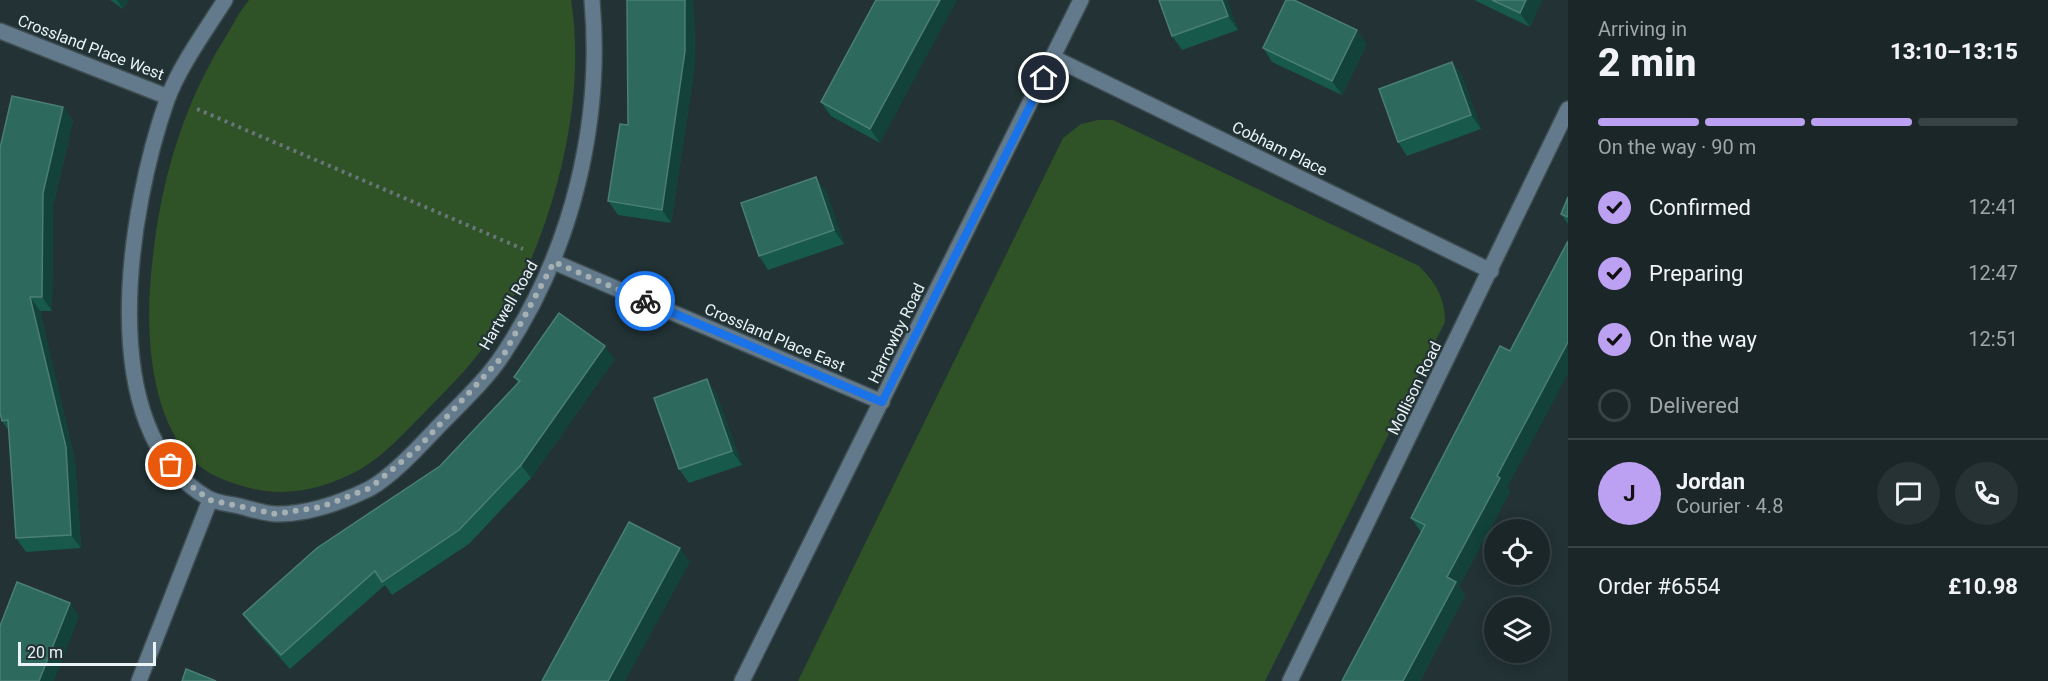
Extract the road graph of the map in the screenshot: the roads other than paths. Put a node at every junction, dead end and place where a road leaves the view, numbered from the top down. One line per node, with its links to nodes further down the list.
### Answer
1 (225, 0): 6 (street, Hartwell Road)
2 (592, 0): 8 (street, Hartwell Road)
3 (1081, 0): 5 (street, Harrowby Road)
4 (0, 31): 6 (street, Crossland Place West)
5 (1054, 57): 9 (street, Cobham Place); 10 (street, Harrowby Road)
6 (168, 97): 11 (street, Hartwell Road)
7 (1568, 109): 9 (street, Mollison Road)
8 (554, 262): 10 (street, Crossland Place East); 11 (street, Hartwell Road)
9 (1491, 271): 14 (street, Mollison Road)
10 (882, 402): 13 (street, Harrowby Road)
11 (210, 500): 12 (street)
12 (139, 681)
13 (742, 681)
14 (1290, 681)

